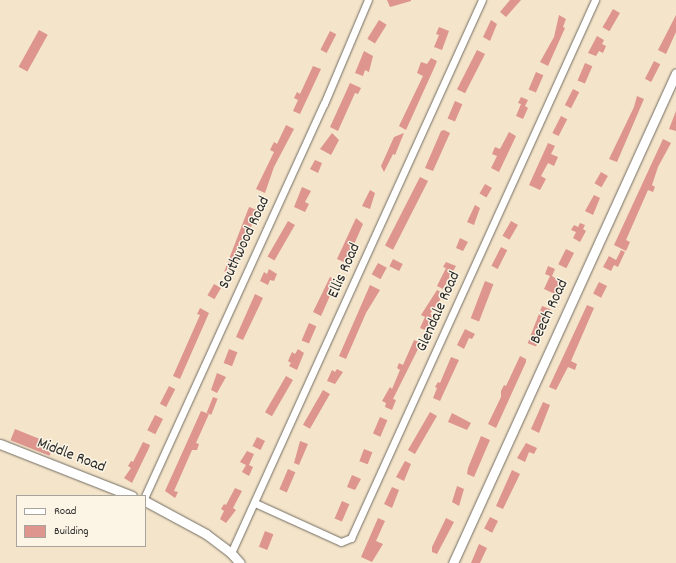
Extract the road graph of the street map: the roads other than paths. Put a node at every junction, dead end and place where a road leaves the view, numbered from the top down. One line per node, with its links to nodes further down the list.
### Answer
1 (368, 0): 7 (street, Southwood Road)
2 (482, 0): 9 (street, Ellis Road)
3 (595, 0): 9 (street, Glendale Road)
4 (676, 73): 12 (street, Beech Road)
5 (0, 444): 6 (street, Middle Road)
6 (129, 495)
7 (145, 495)
8 (146, 503): 10 (street)
9 (255, 503): 10 (street, Ellis Road)
10 (231, 553): 11 (street)
11 (240, 563)
12 (453, 563)

